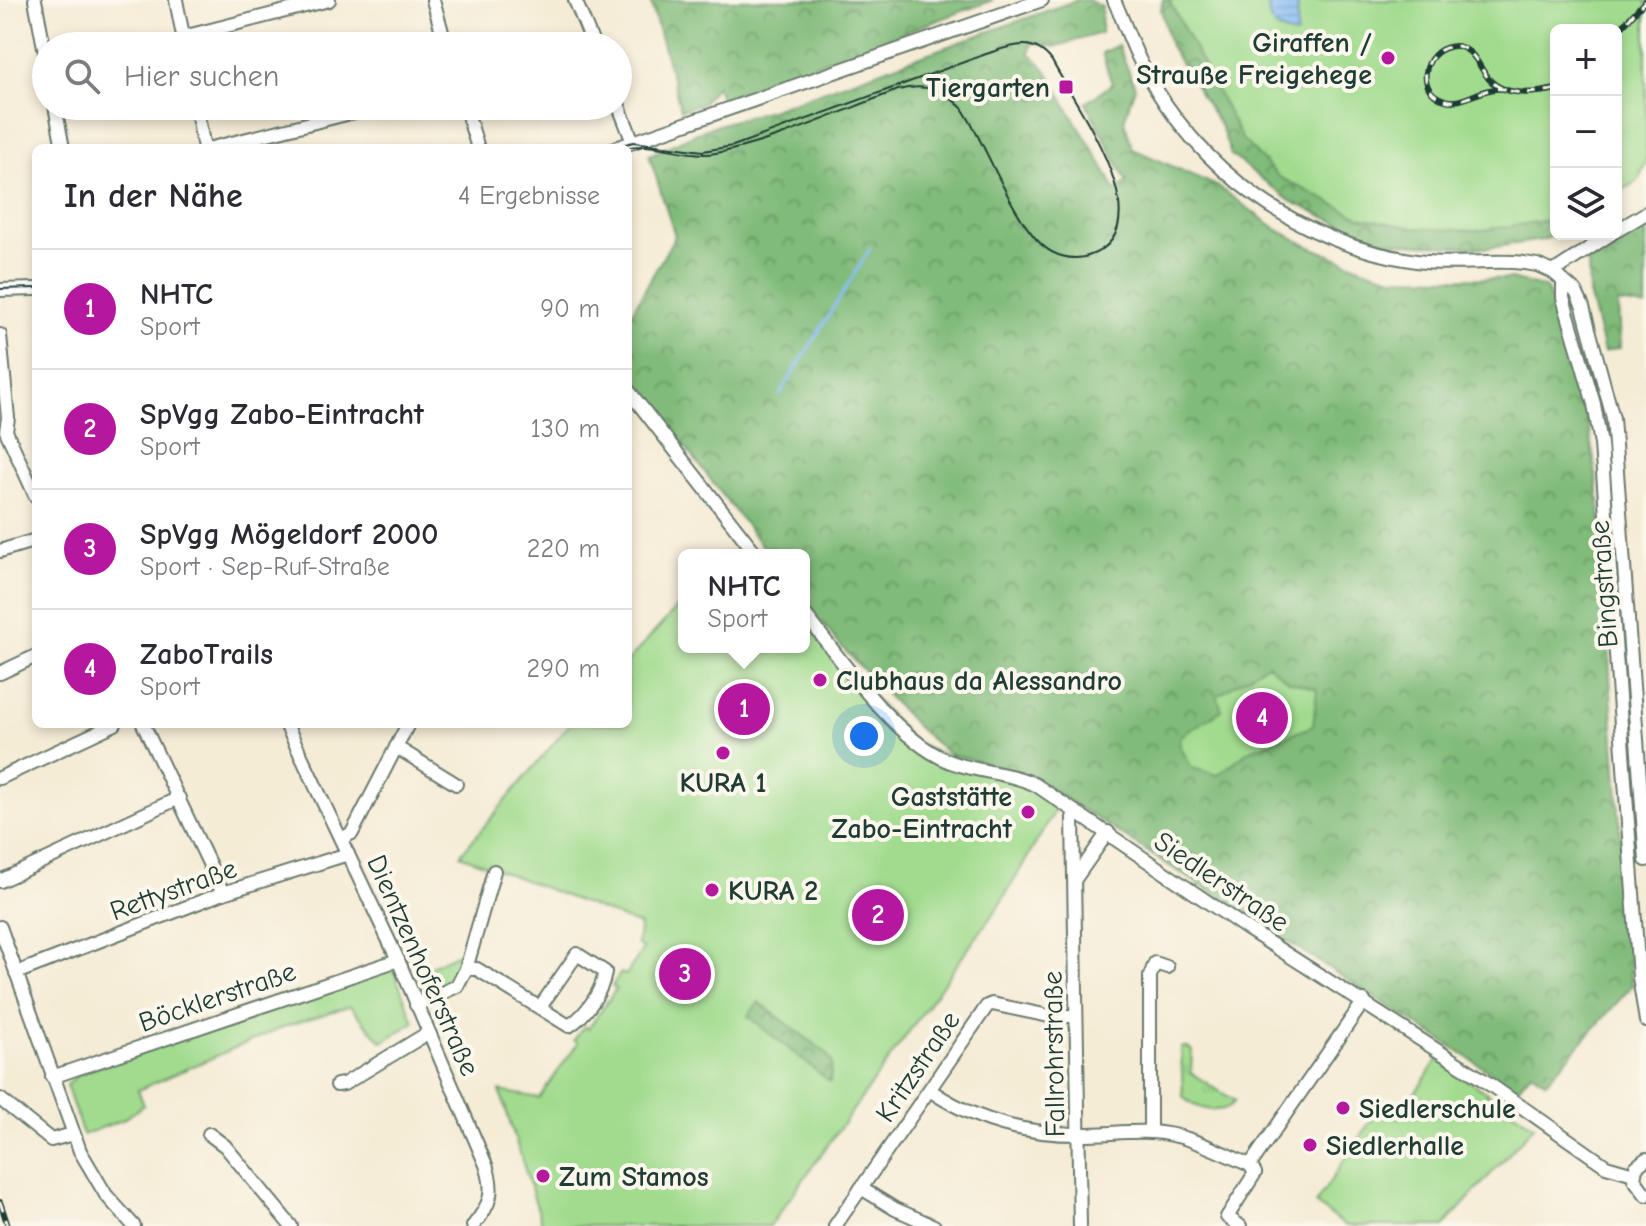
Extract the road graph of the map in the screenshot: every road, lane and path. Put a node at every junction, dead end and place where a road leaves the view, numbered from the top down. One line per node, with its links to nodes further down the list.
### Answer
1 (35, 0): 9 (street)
2 (176, 0): 10 (street)
3 (329, 0): 11 (street)
4 (449, 0): 8 (street)
5 (575, 0): 13 (street)
6 (1042, 0): 19 (street)
7 (1114, 0): 28 (street)
8 (434, 3): 12 (street)
9 (41, 32)
10 (182, 32)
11 (219, 32)
12 (442, 32)
13 (588, 32)
14 (58, 120): 20 (street)
15 (199, 120): 21 (street)
16 (323, 120): 22 (street)
17 (469, 120): 23 (street)
18 (624, 120): 19 (street)
19 (633, 142): 24 (street)
20 (62, 144)
21 (203, 144)
22 (228, 144)
23 (477, 144)
24 (627, 144)
25 (1646, 213): 26 (street)
26 (1622, 227)
27 (1604, 240): 28 (street)
28 (1558, 277): 32 (street, Bingstraße); 33 (street, Bingstraße)
29 (32, 289): 30 (street)
30 (0, 290)
31 (0, 335): 35 (street)
32 (1597, 358): 33 (street); 51 (street, Bingstraße)
33 (1582, 362): 52 (street, Bingstraße)
34 (632, 395): 38 (street)
35 (3, 431): 36 (street)
36 (32, 489)
37 (32, 541): 39 (street)
38 (752, 549)
39 (0, 551)
40 (810, 620): 53 (street, Siedlerstraße)
41 (32, 658): 42 (street)
42 (0, 673)
43 (106, 728): 48 (street)
44 (145, 728): 50 (street)
45 (288, 728): 55 (street, Dientzenhoferstraße)
46 (406, 728): 47 (street)
47 (396, 747): 49 (street); 55 (street)
48 (0, 778)
49 (456, 784)
50 (179, 798): 59 (street); 61 (street)
51 (1642, 808): 52 (street); 57 (street, Bingstraße)
52 (1627, 810): 71 (street, Bingstraße)
53 (1076, 812): 54 (street, Siedlerstraße); 60 (street, Fallrohrstraße)
54 (1108, 832): 60 (street); 67 (street, Siedlerstraße)
55 (341, 839): 56 (street, Dientzenhoferstraße)
56 (348, 854): 61 (street, Rettystraße); 63 (street, Dientzenhoferstraße)
57 (1646, 860)
58 (494, 871): 65 (street)
59 (0, 881)
60 (1074, 881): 70 (street, Fallrohrstraße)
61 (223, 893): 66 (street, Rettystraße)
62 (0, 927): 66 (street)
63 (398, 960): 68 (street, Dientzenhoferstraße); 73 (street, Böcklerstraße)
64 (1167, 967): 77 (street)
65 (466, 969): 68 (street); 69 (street)
66 (16, 973): 73 (street)
67 (1364, 1001): 82 (street); 83 (street, Siedlerstraße)
68 (416, 1005): 72 (street, Dientzenhoferstraße)
69 (540, 1007): 69 (street)
70 (1075, 1016): 75 (street, Kritzstraße); 80 (street, Fallrohrstraße)
71 (1646, 1021)
72 (428, 1033): 74 (street); 88 (street, Dientzenhoferstraße)
73 (52, 1077): 78 (street)
74 (337, 1085)
75 (931, 1091): 80 (street); 84 (street, Kritzstraße)
76 (0, 1099): 78 (street)
77 (1150, 1132): 80 (street); 82 (street)
78 (73, 1134): 86 (street)
79 (209, 1134): 87 (street)
80 (1079, 1135): 91 (street, Fallrohrstraße)
81 (1646, 1159): 83 (street)
82 (1250, 1165): 92 (street)
83 (1634, 1174): 85 (street)
84 (861, 1188): 89 (street, Kritzstraße); 90 (street)
85 (1646, 1195)
86 (134, 1226)
87 (291, 1226)
88 (473, 1226)
89 (835, 1226)
90 (934, 1226)
91 (1080, 1226)
92 (1240, 1226)

